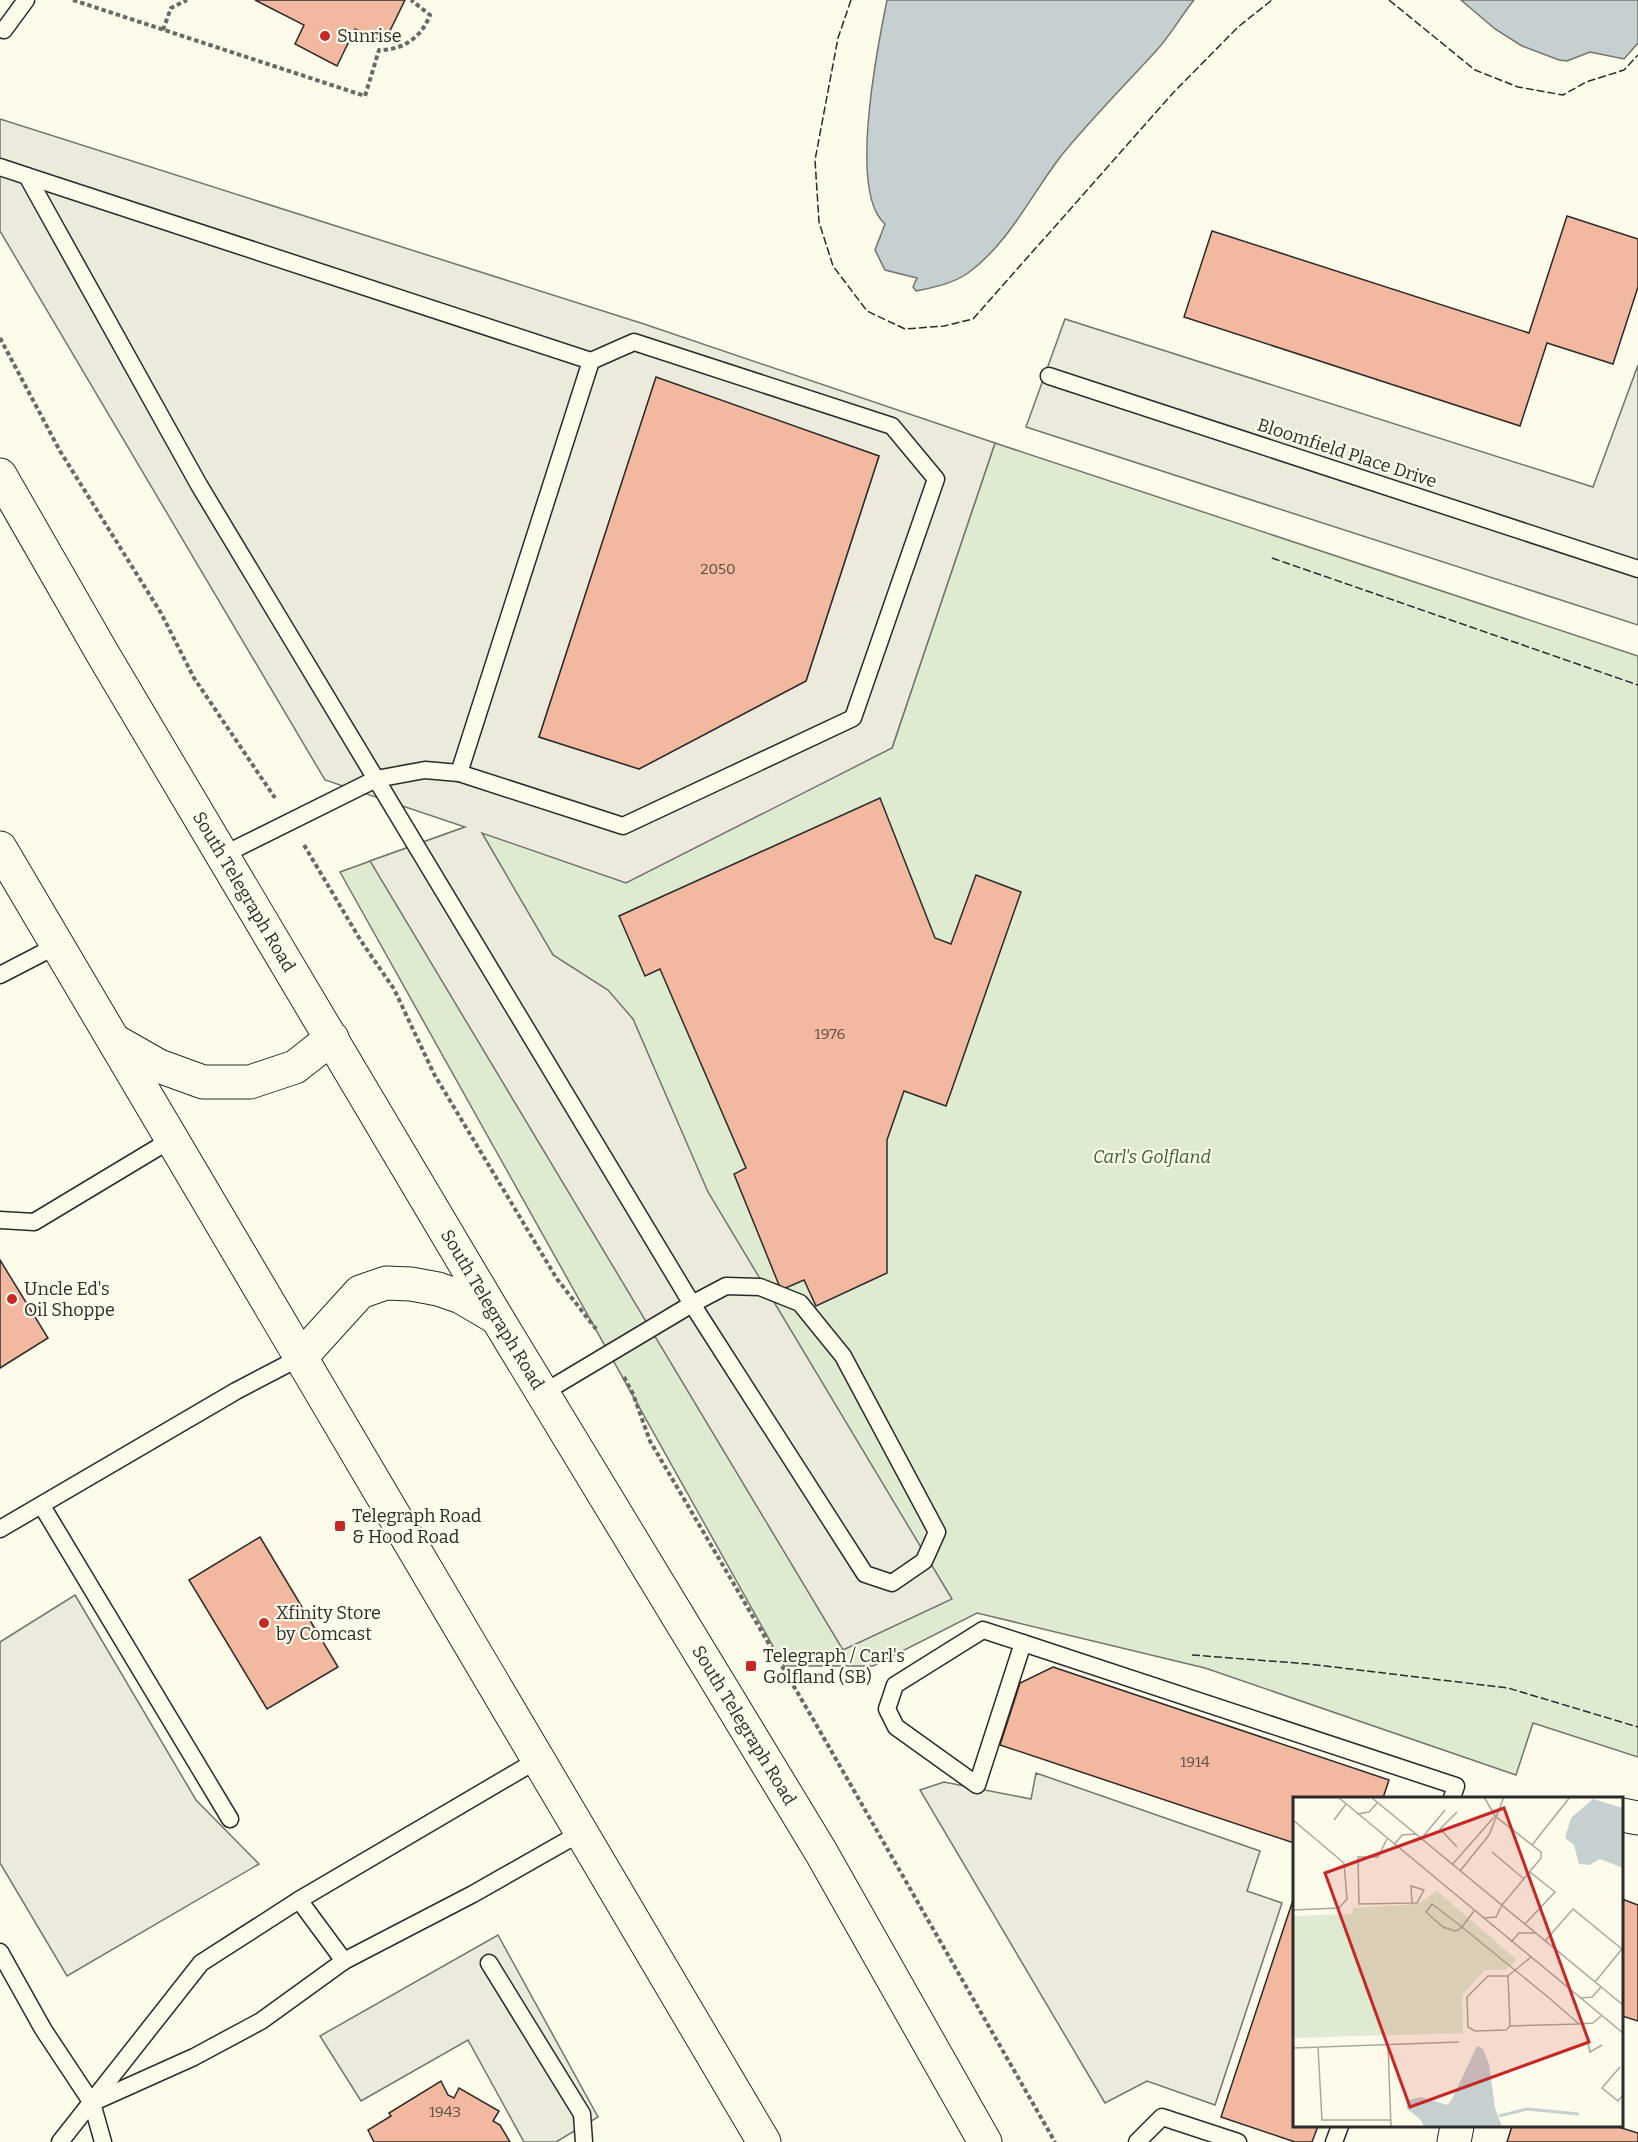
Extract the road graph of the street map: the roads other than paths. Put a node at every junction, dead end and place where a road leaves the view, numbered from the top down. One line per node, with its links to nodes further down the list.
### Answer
1 (26, 0): 2 (lane)
2 (4, 30)
3 (0, 167): 4 (lane)
4 (27, 176): 5 (lane); 10 (lane)
5 (591, 361): 9 (lane); 9 (lane)
6 (1049, 376): 8 (lane, Bloomfield Place Drive)
7 (0, 475): 12 (main road, South Telegraph Road)
8 (1637, 563)
9 (459, 773): 10 (lane)
10 (376, 779): 12 (lane); 19 (lane)
11 (0, 848): 13 (main road)
12 (223, 855): 15 (main road, South Telegraph Road)
13 (58, 945): 14 (lane); 16 (main road)
14 (0, 975)
15 (332, 1038): 16 (main road); 20 (main road, South Telegraph Road)
16 (115, 1041): 17 (main road)
17 (172, 1139): 18 (lane); 21 (main road)
18 (0, 1220)
19 (692, 1304): 19 (lane); 22 (lane)
20 (497, 1318): 21 (main road); 22 (main road, South Telegraph Road)
21 (301, 1357): 23 (lane); 26 (main road)
22 (543, 1394): 43 (main road, South Telegraph Road)
23 (42, 1506): 24 (lane); 30 (lane)
24 (0, 1529)
25 (1023, 1643): 25 (lane); 27 (lane)
26 (539, 1759): 31 (main road); 32 (lane)
27 (1452, 1797)
28 (1623, 1815): 29 (main road)
29 (1638, 1818)
30 (230, 1820)
31 (582, 1832): 34 (lane); 39 (main road)
32 (299, 1900): 34 (lane); 36 (lane)
33 (0, 1952): 36 (lane)
34 (344, 1961): 36 (lane)
35 (489, 1963): 42 (lane)
36 (92, 2103): 40 (lane); 41 (lane)
37 (1340, 2127): 46 (lane)
38 (1457, 2127): 47 (main road)
39 (758, 2140)
40 (60, 2142)
41 (103, 2142)
42 (584, 2142)
43 (985, 2142)
44 (1137, 2142): 45 (lane)
45 (1238, 2142)
46 (1334, 2142)
47 (1454, 2142)

